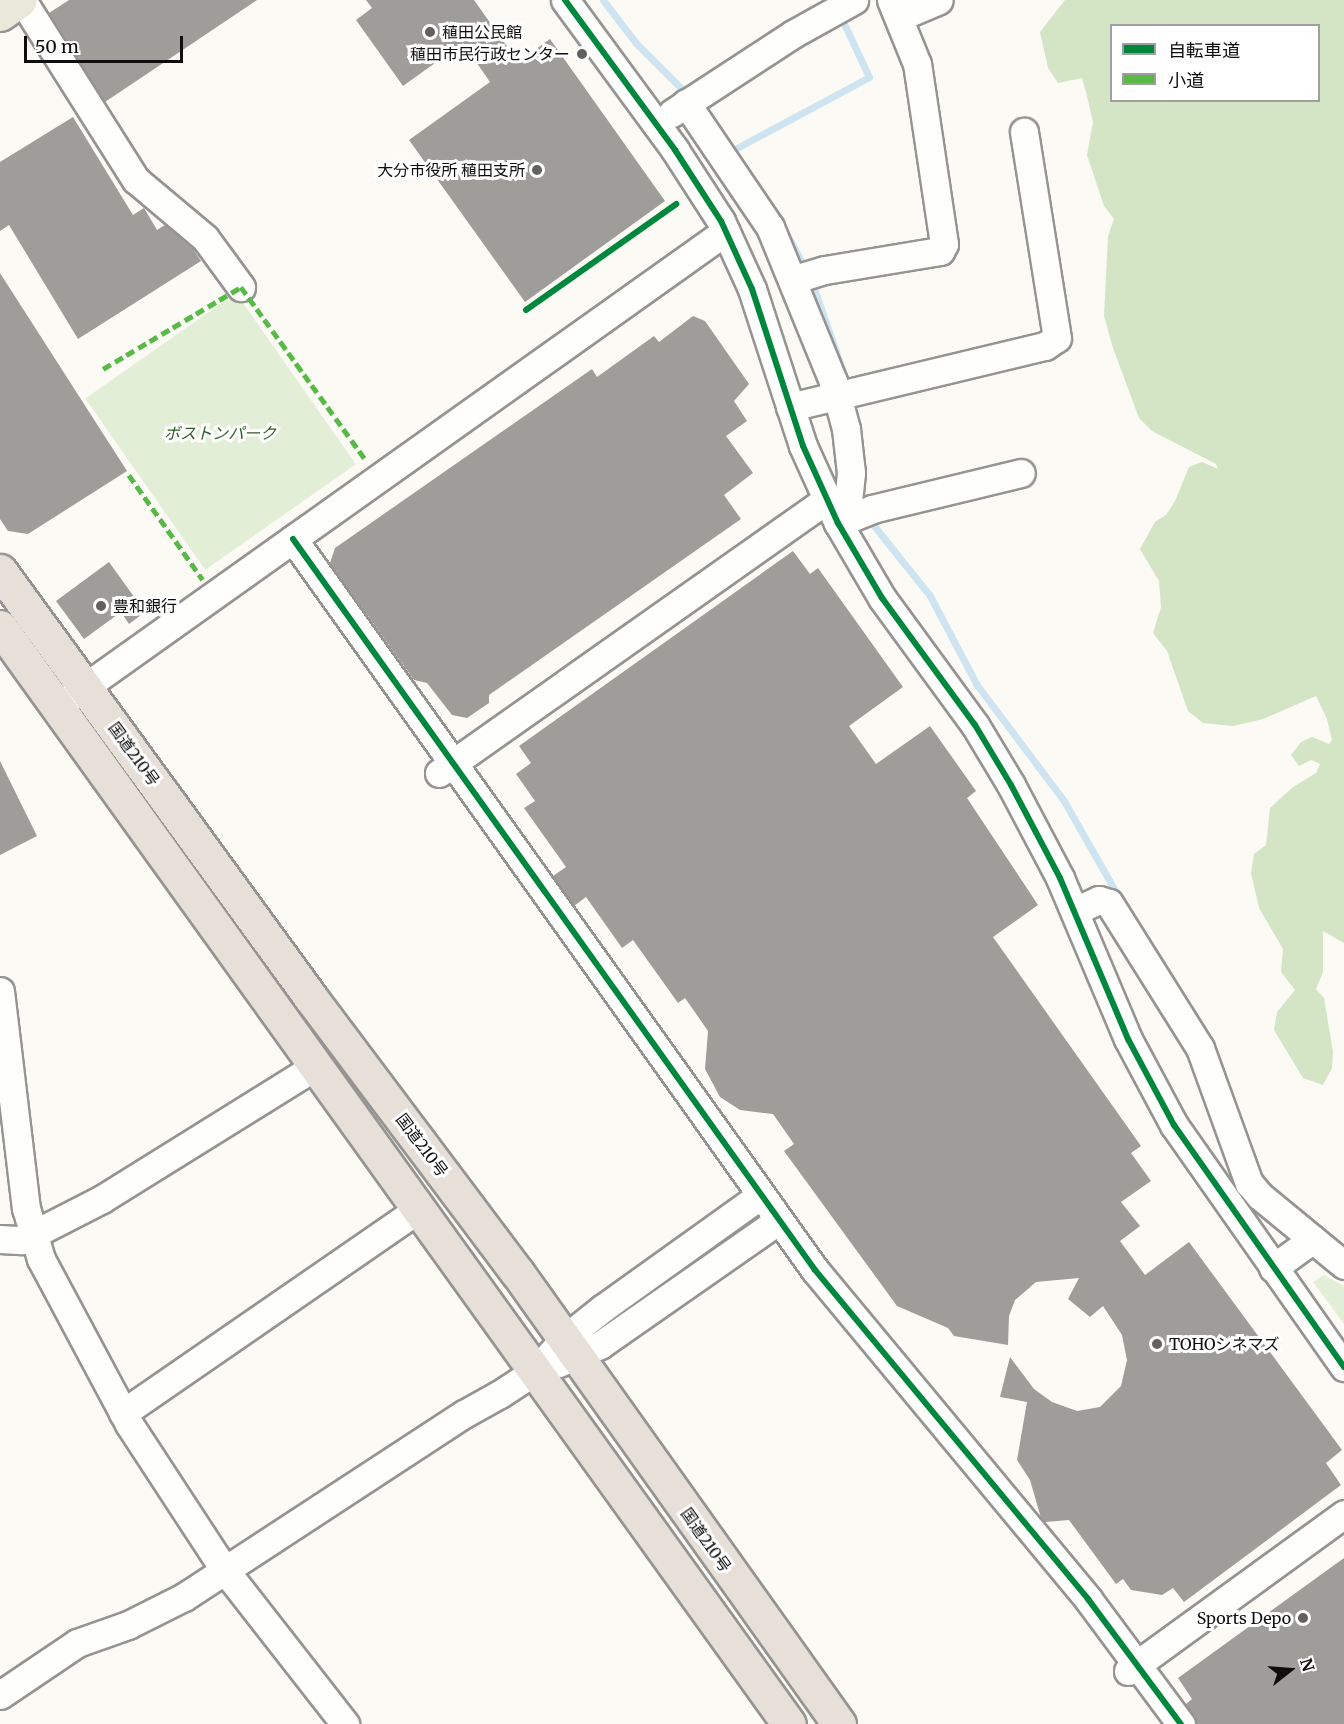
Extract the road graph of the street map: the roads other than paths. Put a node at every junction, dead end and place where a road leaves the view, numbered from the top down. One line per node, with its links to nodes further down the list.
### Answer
1 (21, 0): 6 (main road); 12 (street)
2 (565, 0): 8 (street)
3 (939, 0): 5 (street)
4 (842, 6): 7 (street)
5 (895, 8): 11 (street)
6 (0, 14)
7 (686, 103): 8 (street); 11 (street)
8 (656, 123): 10 (street)
9 (1024, 132): 13 (street)
10 (726, 231): 14 (street); 17 (street)
11 (795, 279): 13 (street)
12 (241, 287)
13 (846, 394): 14 (street); 16 (street)
14 (790, 407): 16 (street)
15 (1021, 472): 16 (street)
16 (849, 511): 22 (street); 23 (street)
17 (286, 544): 20 (street); 22 (street)
18 (0, 571): 20 (highway, 国道210号)
19 (0, 627): 21 (highway, 国道210号)
20 (84, 687): 21 (street); 34 (highway, 国道210号)
21 (57, 706): 25 (highway, 国道210号)
22 (446, 768): 26 (street)
23 (1074, 911): 31 (street); 33 (street)
24 (0, 991): 29 (street)
25 (316, 1066): 27 (highway, 国道210号); 29 (street)
26 (755, 1199): 28 (street); 34 (street)
27 (418, 1209): 36 (highway, 国道210号); 37 (street)
28 (773, 1224): 34 (street); 40 (street)
29 (32, 1235): 30 (street); 37 (street)
30 (0, 1239)
31 (1313, 1239): 32 (street); 33 (street)
32 (1344, 1265)
33 (1274, 1268): 35 (street)
34 (571, 1348): 36 (street); 44 (highway, 国道210号)
35 (1344, 1366)
36 (535, 1371): 39 (street); 43 (highway, 国道210号)
37 (123, 1413): 39 (street)
38 (1344, 1515): 40 (street)
39 (225, 1569): 41 (street); 42 (street)
40 (1132, 1667): 45 (street); 46 (street)
41 (0, 1695)
42 (345, 1724)
43 (789, 1724)
44 (838, 1724)
45 (1167, 1724)
46 (1181, 1724)

